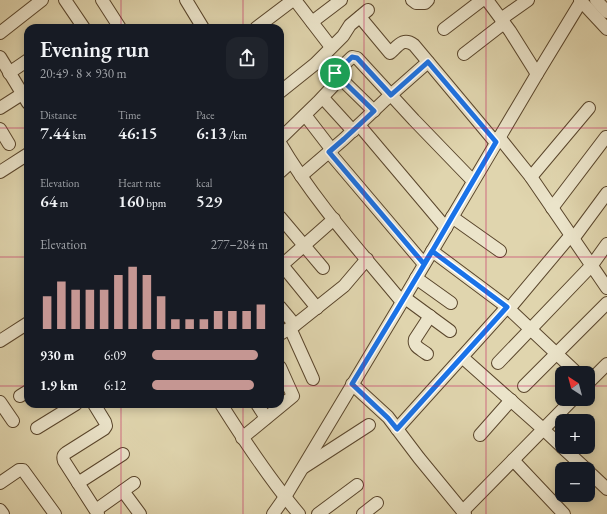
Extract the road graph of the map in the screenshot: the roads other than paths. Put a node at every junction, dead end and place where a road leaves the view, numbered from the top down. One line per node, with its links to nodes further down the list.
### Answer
1 (42, 0): 14 (street)
2 (64, 0): 18 (street)
3 (102, 0): 19 (street)
4 (186, 0): 20 (street)
5 (294, 0): 17 (street); 21 (street)
6 (340, 0): 17 (street)
7 (412, 0): 8 (street)
8 (428, 0)
9 (482, 0): 23 (street)
10 (487, 0): 16 (street)
11 (528, 0): 16 (street)
12 (581, 0): 24 (street); 32 (street)
13 (596, 0): 15 (street)
14 (28, 5): 22 (street)
15 (607, 12)
16 (503, 21): 26 (street); 32 (street)
17 (312, 22): 25 (street)
18 (77, 24)
19 (117, 24)
20 (201, 24)
21 (261, 24)
22 (2, 27)
23 (444, 29)
24 (607, 30)
25 (331, 47): 28 (street); 33 (street)
26 (464, 54)
27 (0, 57): 30 (street)
28 (428, 62): 34 (street); 46 (street)
29 (24, 63): 30 (street)
30 (10, 73): 35 (street)
31 (335, 73): 34 (street); 36 (street); 40 (street)
32 (537, 74): 46 (street)
33 (284, 89)
34 (391, 95): 40 (street); 56 (street)
35 (24, 96)
36 (322, 98): 41 (street); 43 (street)
37 (24, 100): 38 (street)
38 (0, 108)
39 (589, 108): 55 (street)
40 (374, 111): 43 (street)
41 (305, 115): 44 (street); 49 (street)
42 (0, 128): 47 (street)
43 (356, 128): 49 (street); 62 (street)
44 (284, 136)
45 (606, 137): 58 (street)
46 (498, 140): 55 (street); 56 (street)
47 (9, 144)
48 (284, 150): 51 (street)
49 (331, 151): 54 (street); 70 (street)
50 (24, 157): 53 (street)
51 (291, 162): 52 (street); 54 (street)
52 (284, 168)
53 (0, 172)
54 (301, 176): 60 (street)
55 (531, 177): 58 (street)
56 (473, 181): 59 (street)
57 (607, 193): 63 (street)
58 (552, 208): 63 (street)
59 (452, 217): 62 (street); 67 (street)
60 (334, 219): 65 (street); 68 (street)
61 (284, 221): 65 (street)
62 (446, 228): 66 (street)
63 (572, 237): 71 (street); 80 (street)
64 (607, 244): 71 (street)
65 (304, 245): 69 (street); 73 (street)
66 (432, 251): 70 (street); 80 (street)
67 (500, 252)
68 (367, 259): 76 (street); 79 (street)
69 (284, 263)
70 (424, 264): 74 (street)
71 (592, 265): 75 (street); 85 (street)
72 (284, 267): 79 (street)
73 (323, 268)
74 (416, 278): 76 (street); 78 (street)
75 (607, 288)
76 (403, 300): 81 (street); 97 (street)
77 (607, 302): 89 (street)
78 (450, 303)
79 (318, 308): 84 (street)
80 (508, 308): 85 (street); 90 (street)
81 (430, 316): 86 (street); 88 (street)
82 (284, 318): 84 (street)
83 (24, 326): 87 (street)
84 (288, 329): 96 (street)
85 (531, 330): 89 (street); 91 (street)
86 (450, 331)
87 (0, 341)
88 (427, 354)
89 (557, 354): 93 (street); 98 (street)
90 (462, 357): 99 (street); 112 (street)
91 (498, 363)
92 (607, 364): 95 (street)
93 (570, 366)
94 (284, 376): 101 (street)
95 (595, 376)
96 (313, 379)
97 (352, 384): 112 (street); 121 (street)
98 (524, 386)
99 (510, 400): 113 (street); 114 (street)
100 (0, 402): 109 (street)
101 (284, 403)
102 (566, 406): 113 (street)
103 (70, 408): 111 (street)
104 (96, 408): 123 (street)
105 (223, 408): 115 (street)
106 (260, 408): 108 (street)
107 (278, 408): 108 (street)
108 (266, 418): 115 (street)
109 (13, 421)
110 (369, 426): 121 (street)
111 (37, 428)
112 (397, 429): 133 (street)
113 (543, 429): 116 (street); 119 (street)
114 (480, 435)
115 (242, 438): 129 (street)
116 (555, 440)
117 (123, 454): 123 (street)
118 (570, 454): 120 (street)
119 (513, 460): 133 (street); 141 (street)
120 (578, 462)
121 (302, 469): 129 (street)
122 (595, 478): 127 (street)
123 (78, 483): 132 (street)
124 (134, 483): 128 (street)
125 (0, 484): 135 (street)
126 (357, 485): 139 (street)
127 (607, 489)
128 (123, 491): 132 (street); 136 (street)
129 (285, 498): 137 (street); 138 (street)
130 (377, 503): 140 (street)
131 (0, 510): 134 (street)
132 (97, 512)
133 (464, 512)
134 (3, 514)
135 (55, 514)
136 (140, 514)
137 (273, 514)
138 (299, 514)
139 (318, 514)
140 (362, 514)
141 (564, 514)

